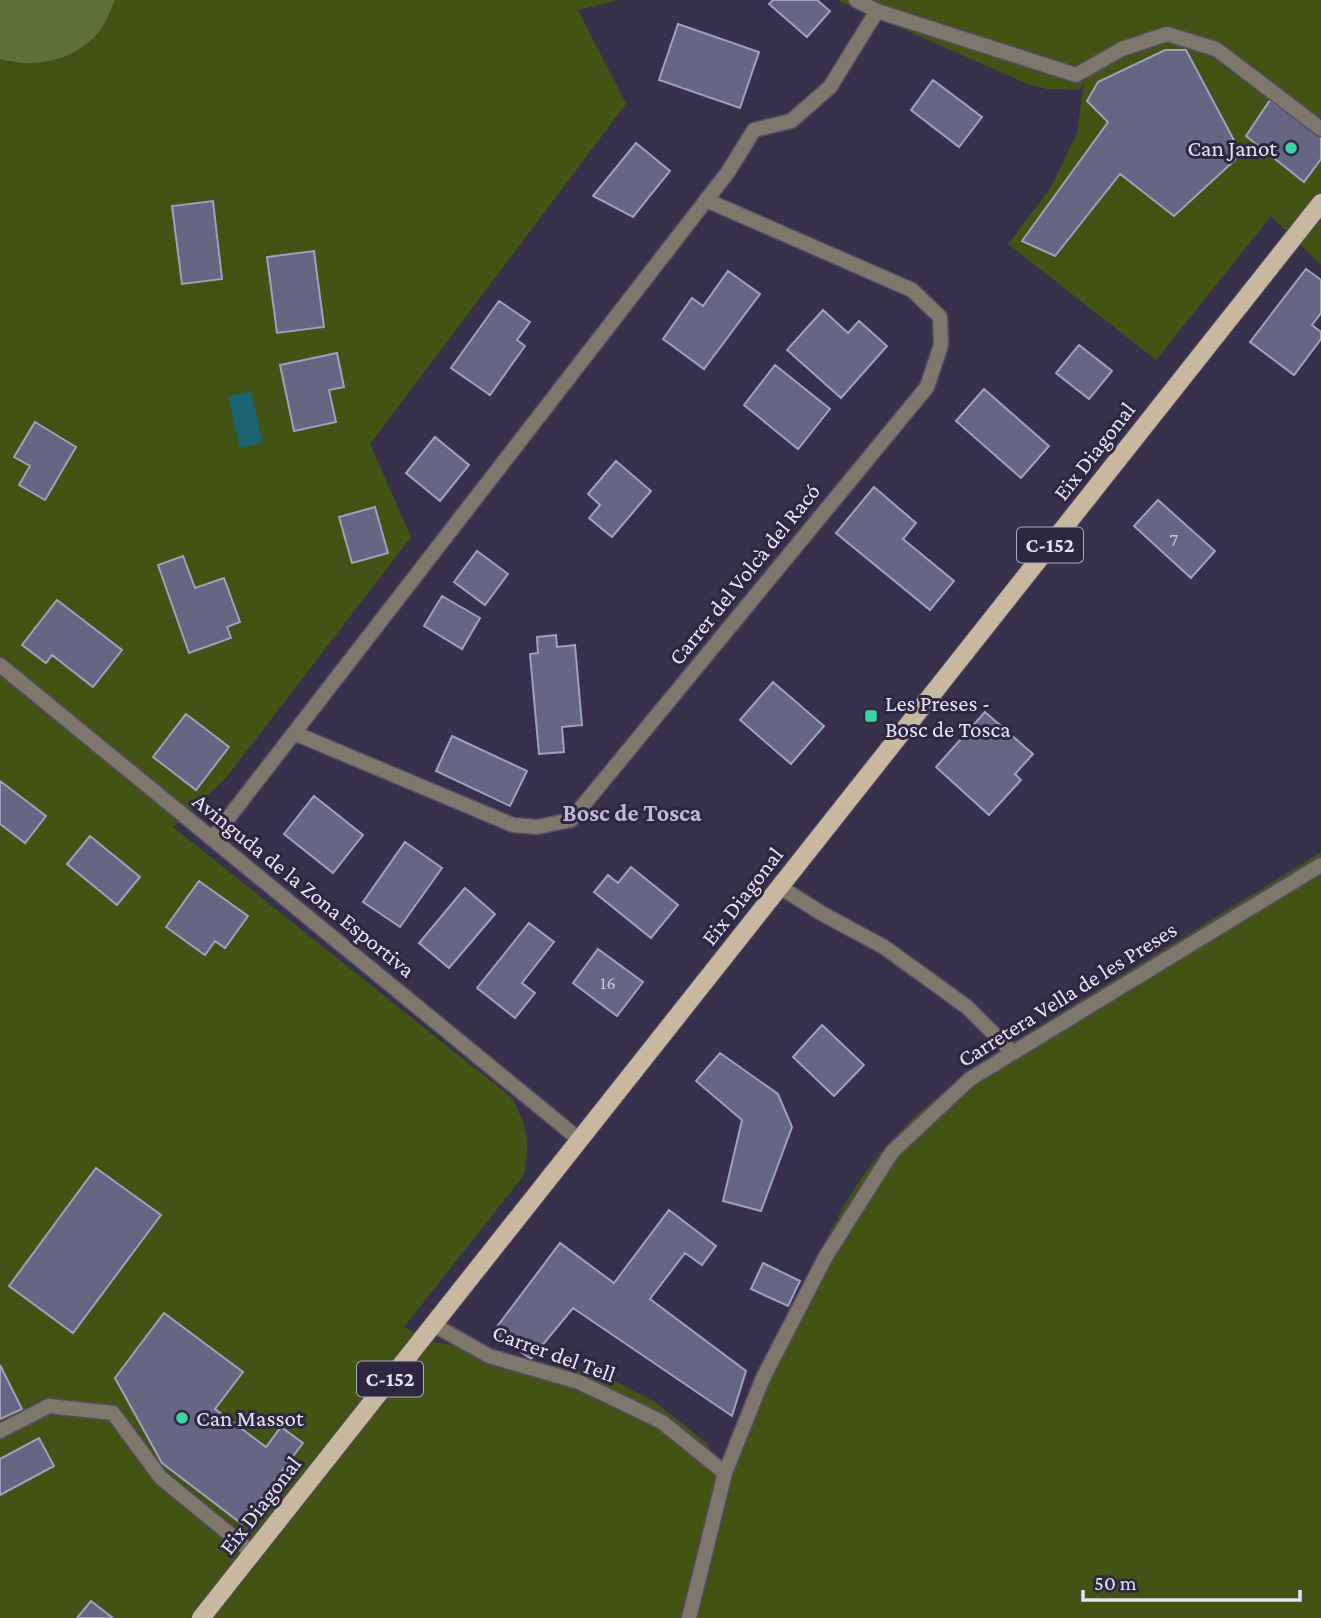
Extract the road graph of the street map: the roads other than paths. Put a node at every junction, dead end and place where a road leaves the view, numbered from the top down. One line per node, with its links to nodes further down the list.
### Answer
1 (856, 0): 2 (street)
2 (877, 11): 3 (street); 4 (street)
3 (1321, 129)
4 (706, 200): 7 (street); 7 (street, Carrer del Volcà del Racó)
5 (1321, 203): 10 (main road, Eix Diagonal / C-152)
6 (0, 665): 8 (street, Avinguda de la Zona Esportiva)
7 (294, 733): 8 (street)
8 (212, 839): 12 (street, Avinguda de la Zona Esportiva)
9 (1321, 865): 11 (street, Carretera Vella de les Preses)
10 (780, 887): 11 (street); 12 (main road, Eix Diagonal / C-152)
11 (1013, 1053): 15 (street, Carretera Vella de les Preses)
12 (580, 1140): 13 (main road, Eix Diagonal / C-152)
13 (433, 1325): 15 (street, Carrer del Tell); 16 (main road, Eix Diagonal / C-152)
14 (0, 1431): 16 (street)
15 (725, 1473): 18 (street, Carretera Vella de les Preses)
16 (253, 1553): 17 (main road, Eix Diagonal / C-152)
17 (201, 1618)
18 (689, 1618)

